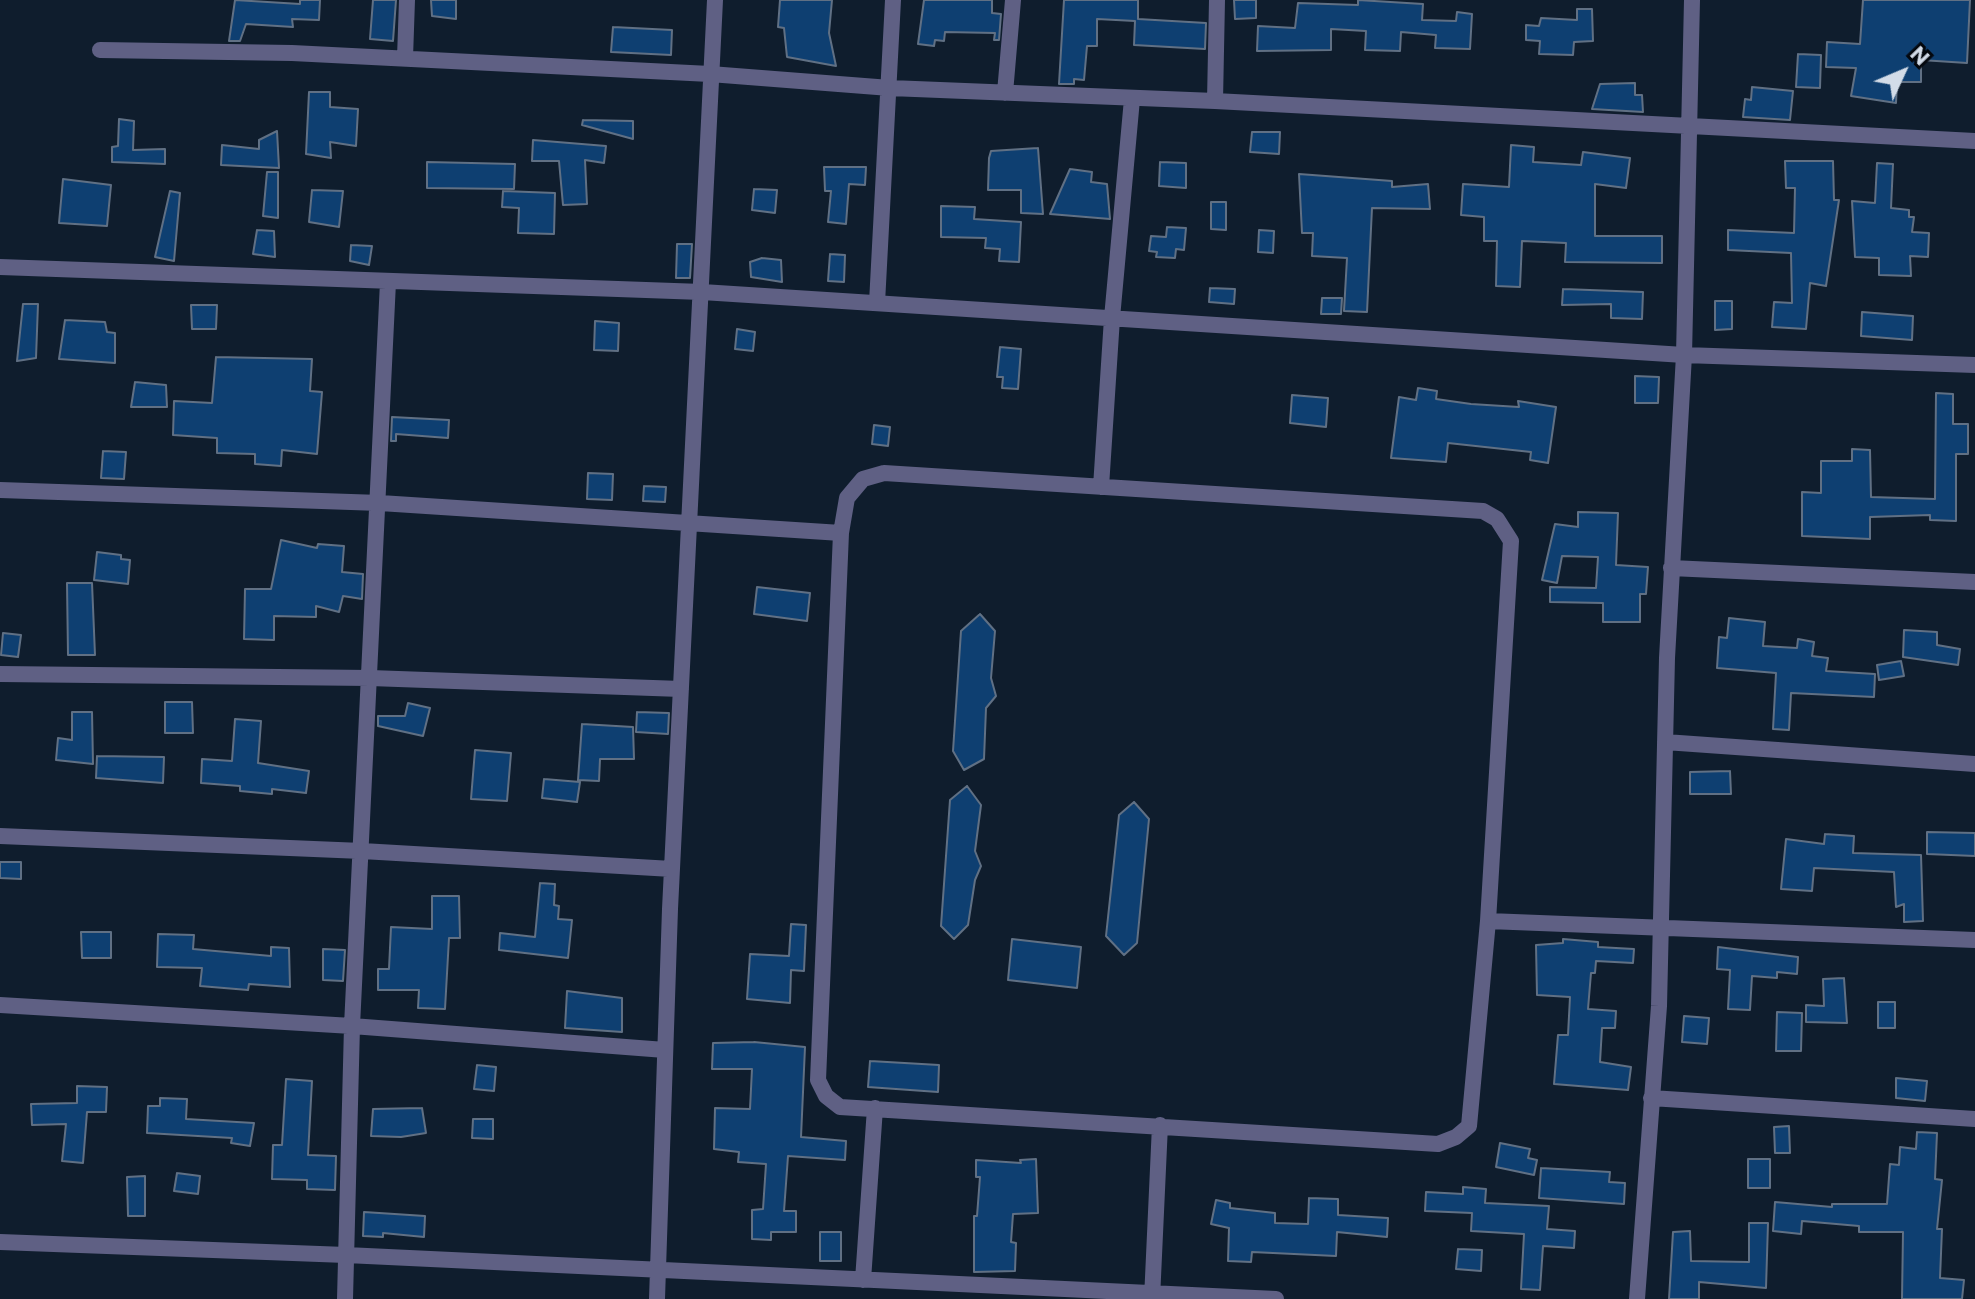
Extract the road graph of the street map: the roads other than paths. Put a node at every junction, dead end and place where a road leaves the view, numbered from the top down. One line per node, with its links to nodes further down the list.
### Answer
1 (407, 0): 8 (street)
2 (715, 0): 9 (street)
3 (893, 0): 10 (street)
4 (1013, 0): 11 (street)
5 (1217, 0): 13 (street)
6 (1692, 0): 14 (street)
7 (100, 50): 8 (street)
8 (405, 58): 9 (street)
9 (710, 74): 10 (street); 18 (street)
10 (890, 88): 11 (street); 19 (street)
11 (1005, 93): 12 (street)
12 (1132, 99): 13 (street); 20 (street)
13 (1215, 101): 14 (street)
14 (1688, 127): 15 (street); 21 (street)
15 (1975, 141)
16 (0, 267): 17 (street)
17 (388, 282): 18 (street); 25 (street)
18 (702, 292): 19 (street); 26 (street)
19 (877, 303): 20 (street)
20 (1112, 318): 21 (street); 23 (street)
21 (1684, 355): 22 (street); 28 (street)
22 (1975, 365)
23 (1101, 487): 27 (street); 38 (street)
24 (0, 490): 25 (street)
25 (380, 503): 26 (street); 31 (street)
26 (690, 522): 27 (street); 32 (street)
27 (841, 533): 45 (street)
28 (1671, 568): 29 (street); 33 (street)
29 (1975, 582)
30 (0, 674): 31 (street)
31 (370, 678): 32 (street); 36 (street)
32 (681, 689): 37 (street)
33 (1665, 742): 34 (street); 39 (street)
34 (1975, 764)
35 (0, 836): 36 (street)
36 (362, 851): 37 (street); 42 (street)
37 (672, 869): 43 (street)
38 (1488, 921): 39 (street); 47 (street)
39 (1661, 925): 40 (street); 44 (street)
40 (1975, 940)
41 (0, 1005): 42 (street)
42 (352, 1026): 43 (street); 49 (street)
43 (665, 1050): 50 (street)
44 (1651, 1098): 46 (street); 56 (street)
45 (875, 1108): 47 (street); 51 (street)
46 (1975, 1119)
47 (1160, 1125): 52 (street)
48 (0, 1242): 49 (street)
49 (346, 1255): 50 (street); 53 (street)
50 (656, 1272): 51 (street); 54 (street)
51 (863, 1280): 52 (street)
52 (1152, 1295): 55 (street)
53 (345, 1299)
54 (657, 1299)
55 (1276, 1299)
56 (1637, 1299)

